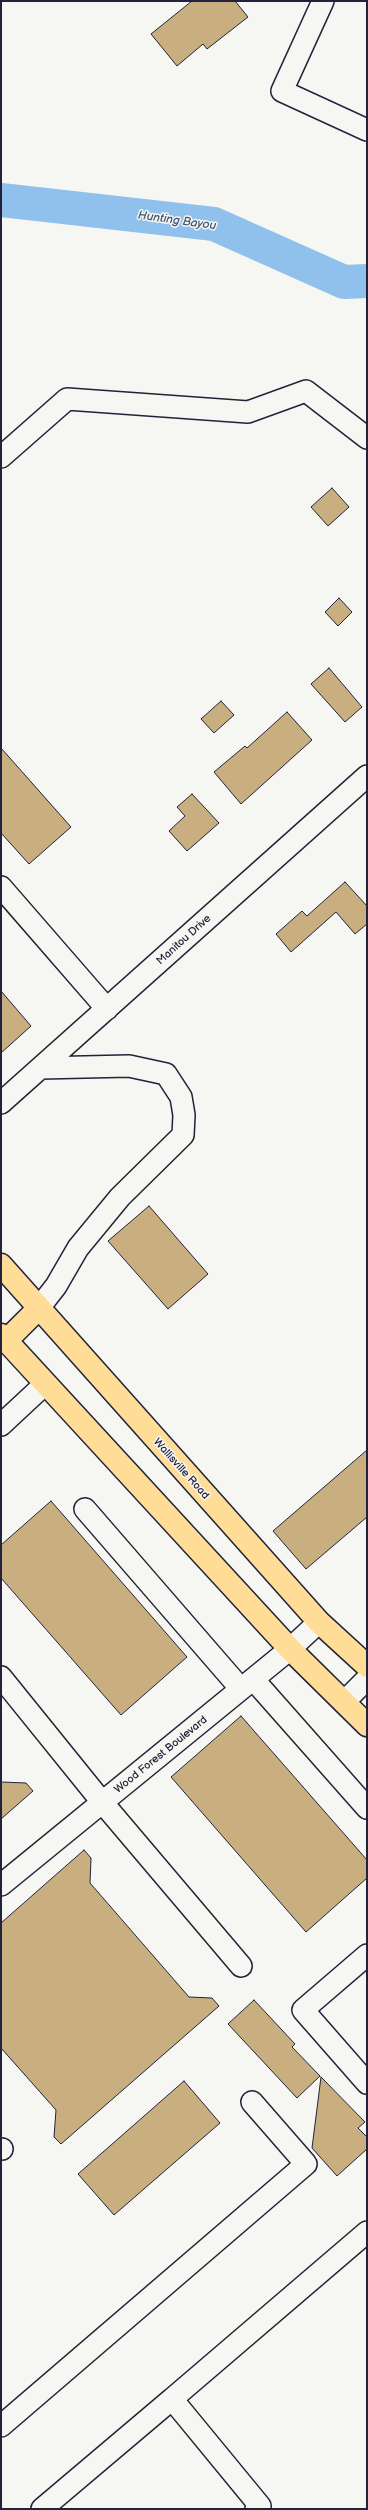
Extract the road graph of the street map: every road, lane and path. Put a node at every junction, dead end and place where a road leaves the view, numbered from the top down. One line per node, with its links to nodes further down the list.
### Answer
1 (324, 1): 2 (street)
2 (367, 130)
3 (367, 438): 4 (street)
4 (1, 457)
5 (367, 776): 7 (street, Manitou Drive)
6 (1, 887): 7 (street)
7 (107, 1009): 8 (street, Manitou Drive)
8 (40, 1068): 9 (street, Manitou Drive); 11 (street)
9 (1, 1103)
10 (1, 1265): 11 (main road, Wallisville Road)
11 (38, 1309): 12 (main road); 16 (main road, Wallisville Road)
12 (3, 1338): 13 (main road)
13 (45, 1384): 14 (street); 17 (main road)
14 (1, 1425)
15 (85, 1509): 21 (street)
16 (319, 1622): 17 (street, Wood Forest Boulevard); 18 (main road, Wallisville Road)
17 (290, 1649): 21 (street, Wood Forest Boulevard); 22 (main road)
18 (367, 1666)
19 (1, 1677): 24 (street)
20 (367, 1679): 22 (street)
21 (247, 1684): 24 (street, Wood Forest Boulevard); 25 (street)
22 (344, 1702): 23 (main road)
23 (367, 1724)
24 (102, 1802): 26 (street, Wood Forest Boulevard); 28 (street)
25 (367, 1808)
26 (1, 1885)
27 (367, 1955): 29 (street)
28 (241, 1966)
29 (367, 2083)
30 (252, 2102): 33 (street)
31 (367, 2232): 32 (street)
32 (172, 2399): 34 (street); 35 (street)
33 (1, 2426)
34 (42, 2509)
35 (256, 2509)

